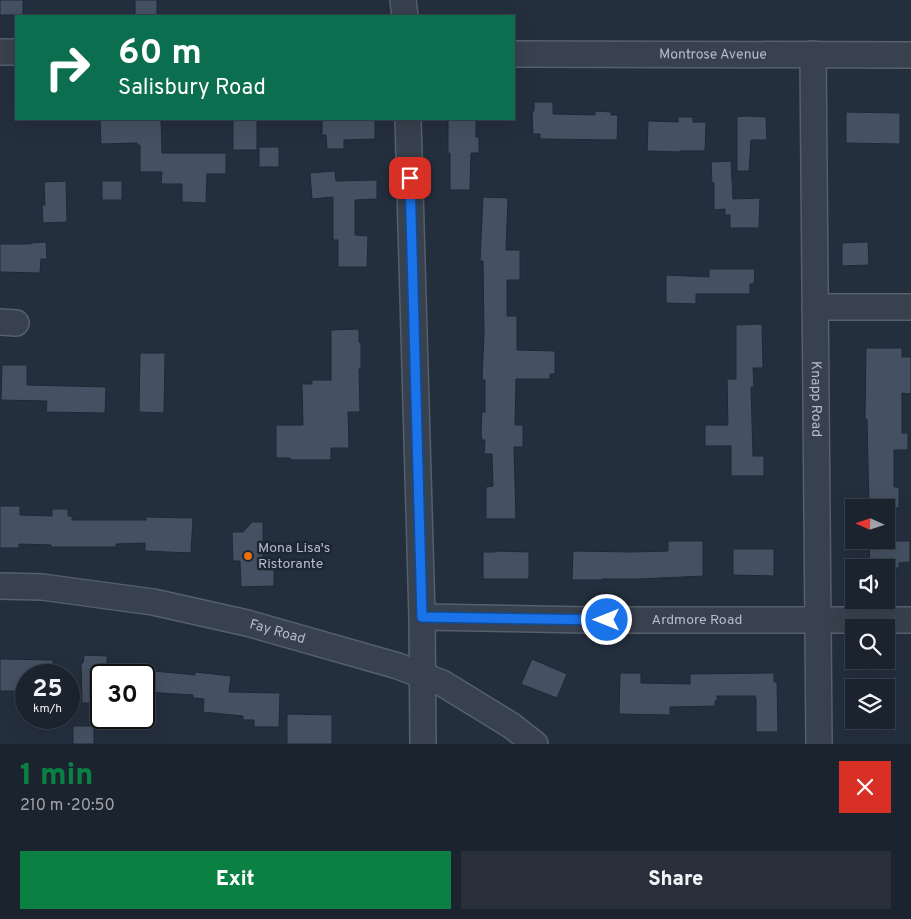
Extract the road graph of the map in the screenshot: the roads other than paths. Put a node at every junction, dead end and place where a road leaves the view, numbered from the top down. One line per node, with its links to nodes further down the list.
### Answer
1 (403, 0): 2 (street)
2 (405, 15)
3 (0, 52): 4 (street)
4 (15, 52)
5 (515, 54): 6 (street, Montrose Avenue)
6 (813, 54): 7 (street, Montrose Avenue); 9 (street, Knapp Road)
7 (911, 54)
8 (408, 120): 12 (street)
9 (815, 307): 10 (street); 13 (street, Knapp Road)
10 (911, 307)
11 (0, 586): 15 (street, Fay Road)
12 (422, 617): 13 (street, Ardmore Road); 15 (street)
13 (818, 620): 14 (street, Ardmore Road); 18 (street, Knapp Road)
14 (911, 620)
15 (423, 676): 16 (street); 17 (street, Fay Road)
16 (423, 744)
17 (535, 744)
18 (819, 744)

